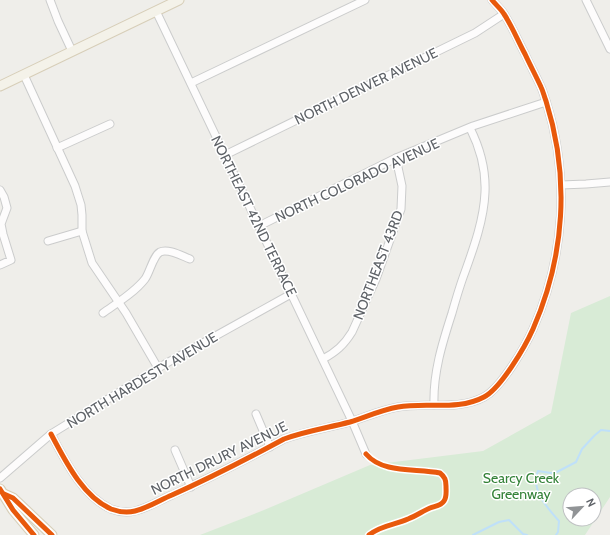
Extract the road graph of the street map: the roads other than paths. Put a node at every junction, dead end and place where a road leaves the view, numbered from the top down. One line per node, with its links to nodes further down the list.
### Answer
1 (50, 0): 9 (street)
2 (179, 0): 6 (main road)
3 (365, 0): 11 (street)
4 (492, 0): 7 (street, NORTH DRURY AVENUE)
5 (586, 0): 8 (street)
6 (156, 11): 9 (main road); 11 (street, NORTHEAST 42ND TERRACE)
7 (504, 14): 13 (street, NORTH DRURY AVENUE); 17 (street, NORTH DENVER AVENUE)
8 (610, 50)
9 (72, 51): 10 (main road)
10 (24, 75): 12 (main road); 16 (street)
11 (191, 83): 17 (street, NORTHEAST 42ND TERRACE)
12 (0, 86)
13 (546, 102): 15 (street, NORTH COLORADO AVENUE); 20 (street, NORTH DRURY AVENUE)
14 (110, 124): 16 (street)
15 (470, 128): 18 (street, NORTH COLORADO AVENUE); 32 (street)
16 (58, 148): 23 (street)
17 (225, 155): 22 (street, NORTHEAST 42ND TERRACE)
18 (396, 158): 22 (street, NORTH COLORADO AVENUE); 30 (street, NORTHEAST 43RD)
19 (610, 182): 20 (street)
20 (561, 185): 32 (street, NORTH DRURY AVENUE)
21 (0, 190): 26 (street)
22 (259, 226): 27 (street, NORTHEAST 42ND TERRACE)
23 (82, 232): 24 (street); 28 (street)
24 (48, 241)
25 (190, 259): 28 (street)
26 (0, 265)
27 (291, 294): 30 (street, NORTHEAST 42ND TERRACE); 31 (street, NORTH HARDESTY AVENUE)
28 (118, 302): 29 (street); 31 (street)
29 (103, 313)
30 (323, 359): 34 (street, NORTHEAST 42ND TERRACE)
31 (158, 368): 35 (street, NORTH HARDESTY AVENUE)
32 (434, 405): 34 (street, NORTH DRURY AVENUE)
33 (256, 414): 36 (street, NORTH DRURY AVENUE)
34 (352, 421): 36 (street, NORTH DRURY AVENUE); 38 (street)
35 (51, 434): 39 (street, NORTH HARDESTY AVENUE); 40 (street, NORTH DRURY AVENUE)
36 (270, 447): 40 (street, NORTH DRURY AVENUE)
37 (175, 450): 40 (street, NORTH DRURY AVENUE)
38 (366, 454)
39 (0, 478)
40 (191, 487)
41 (2, 492): 42 (main road); 43 (main road)
42 (34, 535)
43 (52, 535)

